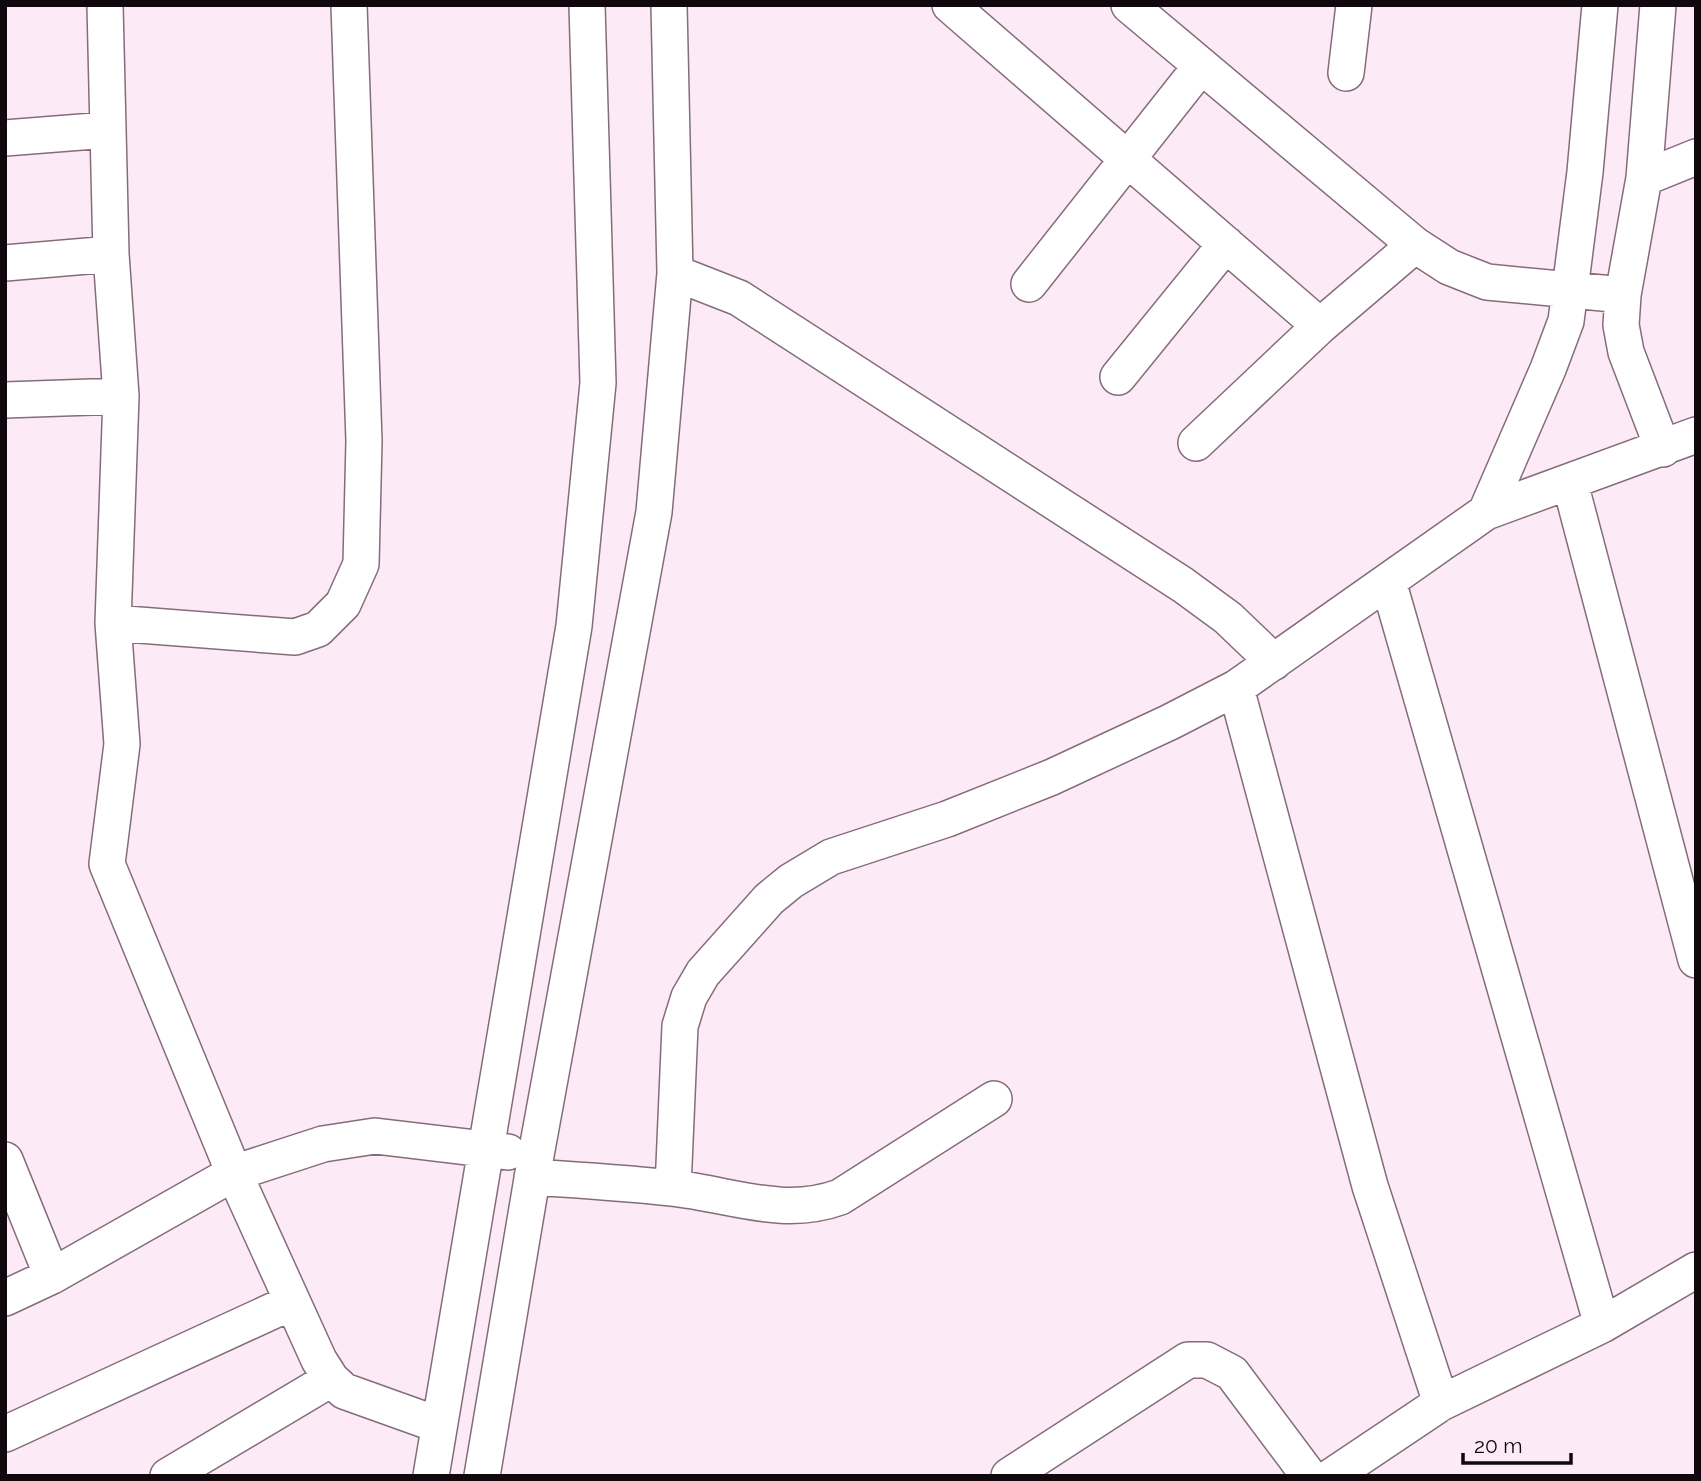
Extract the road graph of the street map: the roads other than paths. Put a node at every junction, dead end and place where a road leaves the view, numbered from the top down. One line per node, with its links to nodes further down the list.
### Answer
1 (105, 5): 12 (street)
2 (349, 5): 35 (street)
3 (587, 5): 40 (street)
4 (669, 5): 21 (street)
5 (1129, 5): 10 (street)
6 (1354, 5): 11 (street)
7 (1600, 5): 23 (street)
8 (1658, 5): 16 (street)
9 (956, 8): 15 (street)
10 (1201, 66): 15 (street); 18 (street)
11 (1346, 73)
12 (107, 130): 13 (street); 19 (street)
13 (5, 138)
14 (1696, 157): 16 (street)
15 (1126, 159): 17 (street); 22 (street)
16 (1644, 178): 24 (street)
17 (1226, 244): 25 (street); 26 (street)
18 (1415, 245): 23 (street); 25 (street)
19 (111, 254): 20 (street); 27 (street)
20 (5, 263)
21 (675, 273): 36 (street); 42 (street)
22 (1029, 284)
23 (1572, 292): 24 (street); 33 (street)
24 (1623, 295): 31 (street)
25 (1320, 326): 30 (street)
26 (1118, 377)
27 (121, 396): 28 (street); 35 (street)
28 (5, 400)
29 (1696, 435): 31 (street)
30 (1196, 443)
31 (1663, 449): 32 (street)
32 (1570, 483): 33 (street); 38 (street)
33 (1486, 512): 34 (street)
34 (1388, 581): 36 (street); 49 (street)
35 (113, 623): 43 (street)
36 (1274, 662): 37 (street)
37 (1236, 688): 44 (street); 51 (street)
38 (1696, 960)
39 (994, 1098): 44 (street)
40 (485, 1149): 42 (street); 43 (street); 52 (street)
41 (5, 1160): 46 (street)
42 (534, 1166): 44 (street); 56 (street)
43 (234, 1173): 46 (street); 48 (street)
44 (674, 1188)
45 (1696, 1270): 49 (street)
46 (52, 1276): 47 (street)
47 (5, 1298)
48 (292, 1302): 50 (street); 53 (street)
49 (1602, 1325): 51 (street)
50 (331, 1379): 52 (street); 54 (street)
51 (1441, 1403): 59 (street)
52 (439, 1425): 55 (street)
53 (5, 1434)
54 (169, 1476)
55 (431, 1476)
56 (482, 1476)
57 (1009, 1476): 58 (street)
58 (1309, 1476)
59 (1332, 1476)

